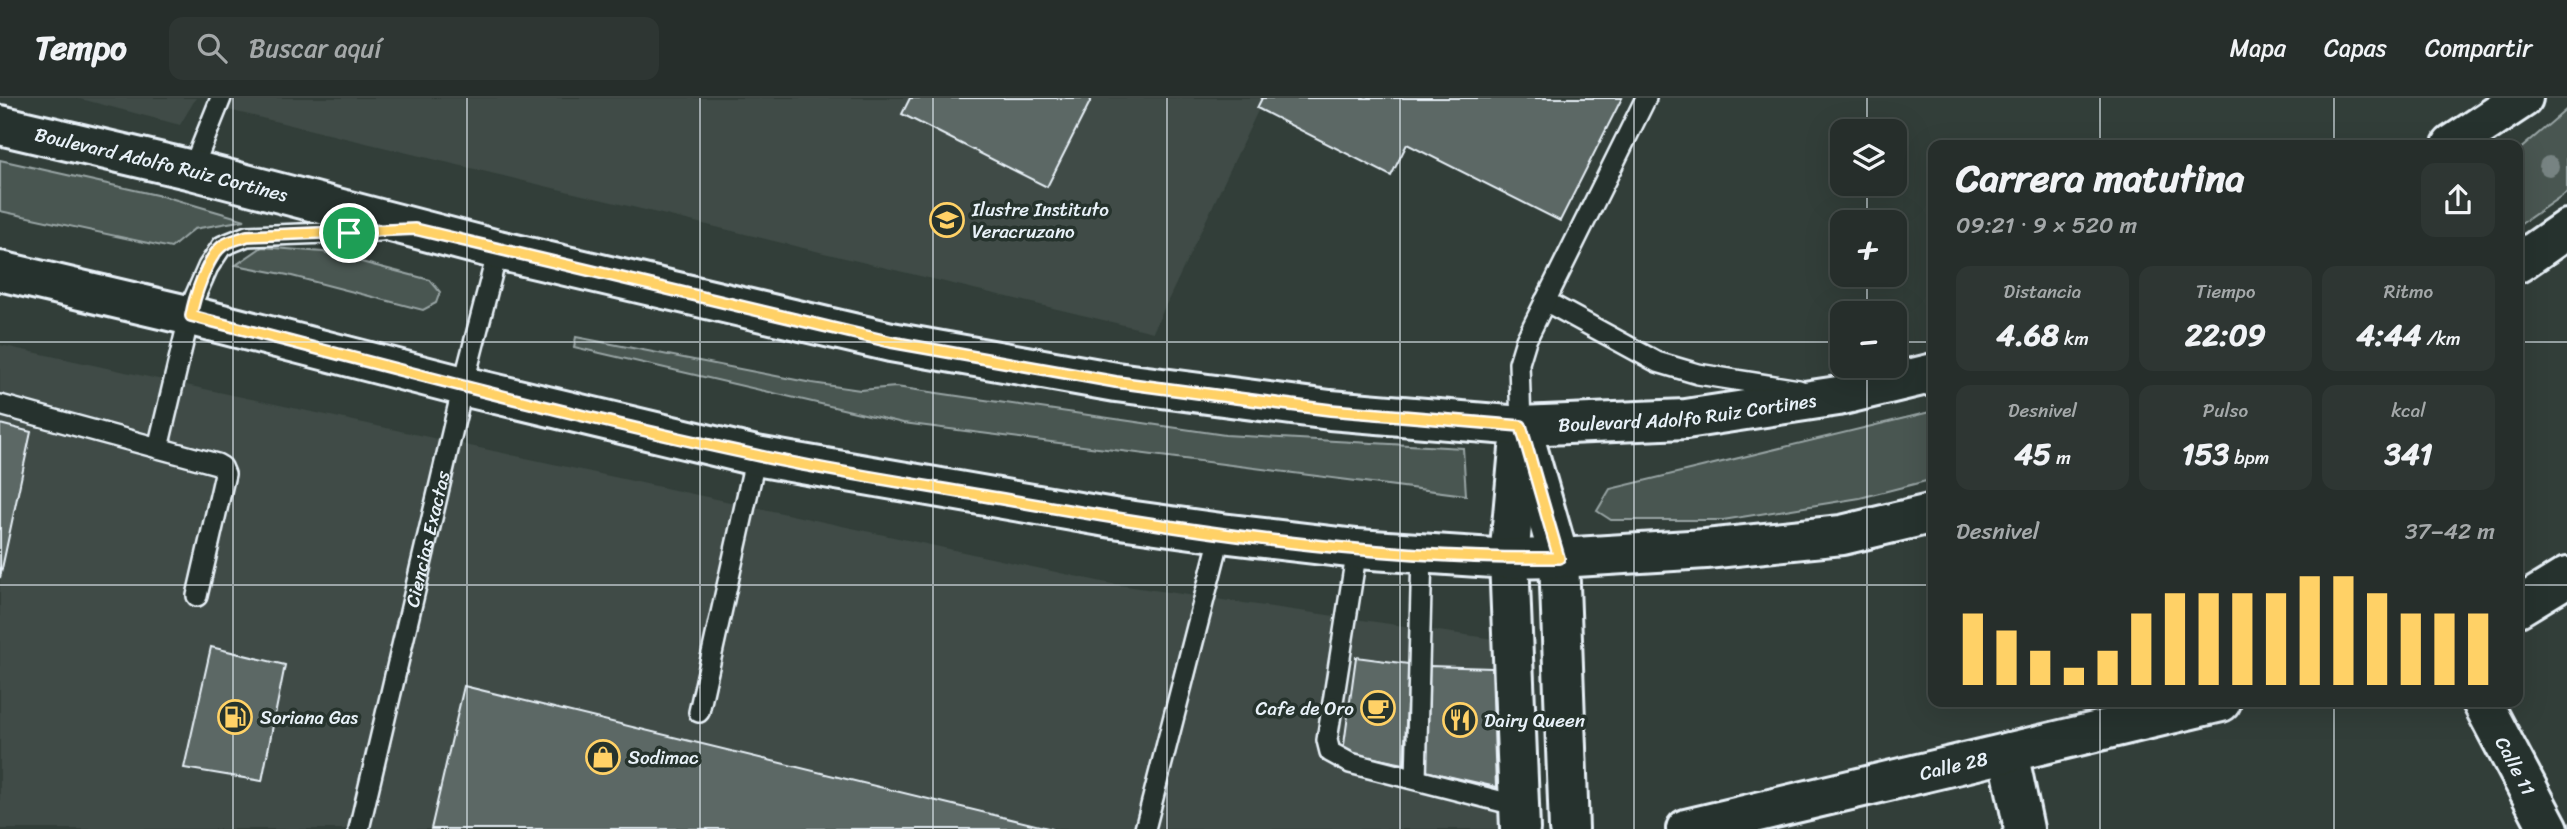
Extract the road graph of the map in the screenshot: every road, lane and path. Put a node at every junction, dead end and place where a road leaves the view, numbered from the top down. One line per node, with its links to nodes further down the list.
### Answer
1 (221, 98): 6 (lane)
2 (1646, 98): 12 (lane)
3 (2523, 98): 5 (main road)
4 (0, 125): 6 (main road, Boulevard Adolfo Ruiz Cortines)
5 (2460, 140)
6 (192, 170): 7 (main road, Boulevard Adolfo Ruiz Cortines)
7 (415, 229): 9 (main road, Boulevard Adolfo Ruiz Cortines); 13 (lane)
8 (2567, 229): 10 (main road)
9 (498, 250): 15 (lane, Ciencias Exactas); 18 (main road, Boulevard Adolfo Ruiz Cortines)
10 (2523, 260)
11 (0, 271): 13 (main road)
12 (1545, 301): 16 (lane); 18 (lane)
13 (191, 316): 15 (main road); 19 (lane)
14 (1928, 374): 16 (main road, Boulevard Adolfo Ruiz Cortines)
15 (463, 386): 20 (main road); 36 (lane, Ciencias Exactas)
16 (1838, 396): 18 (main road, Boulevard Adolfo Ruiz Cortines)
17 (0, 405): 19 (lane)
18 (1521, 426): 25 (main road); 26 (main road)
19 (158, 448): 28 (lane)
20 (757, 456): 22 (main road); 32 (lane)
21 (1928, 514): 25 (main road)
22 (1221, 533): 23 (main road); 37 (lane)
23 (1357, 549): 24 (main road); 34 (lane)
24 (1422, 553): 26 (main road); 34 (lane)
25 (1559, 558): 26 (main road); 38 (main road)
26 (1509, 559): 35 (main road)
27 (2567, 577): 29 (main road)
28 (197, 596)
29 (2523, 604)
30 (2200, 707): 33 (main road, Calle 28)
31 (2485, 707): 41 (main road, Calle 11)
32 (698, 712)
33 (2008, 752): 39 (main road, Calle 28); 40 (main road)
34 (1416, 779): 35 (lane)
35 (1520, 817)
36 (359, 829)
37 (1145, 829)
38 (1569, 829)
39 (1686, 829)
40 (2024, 829)
41 (2549, 829)

